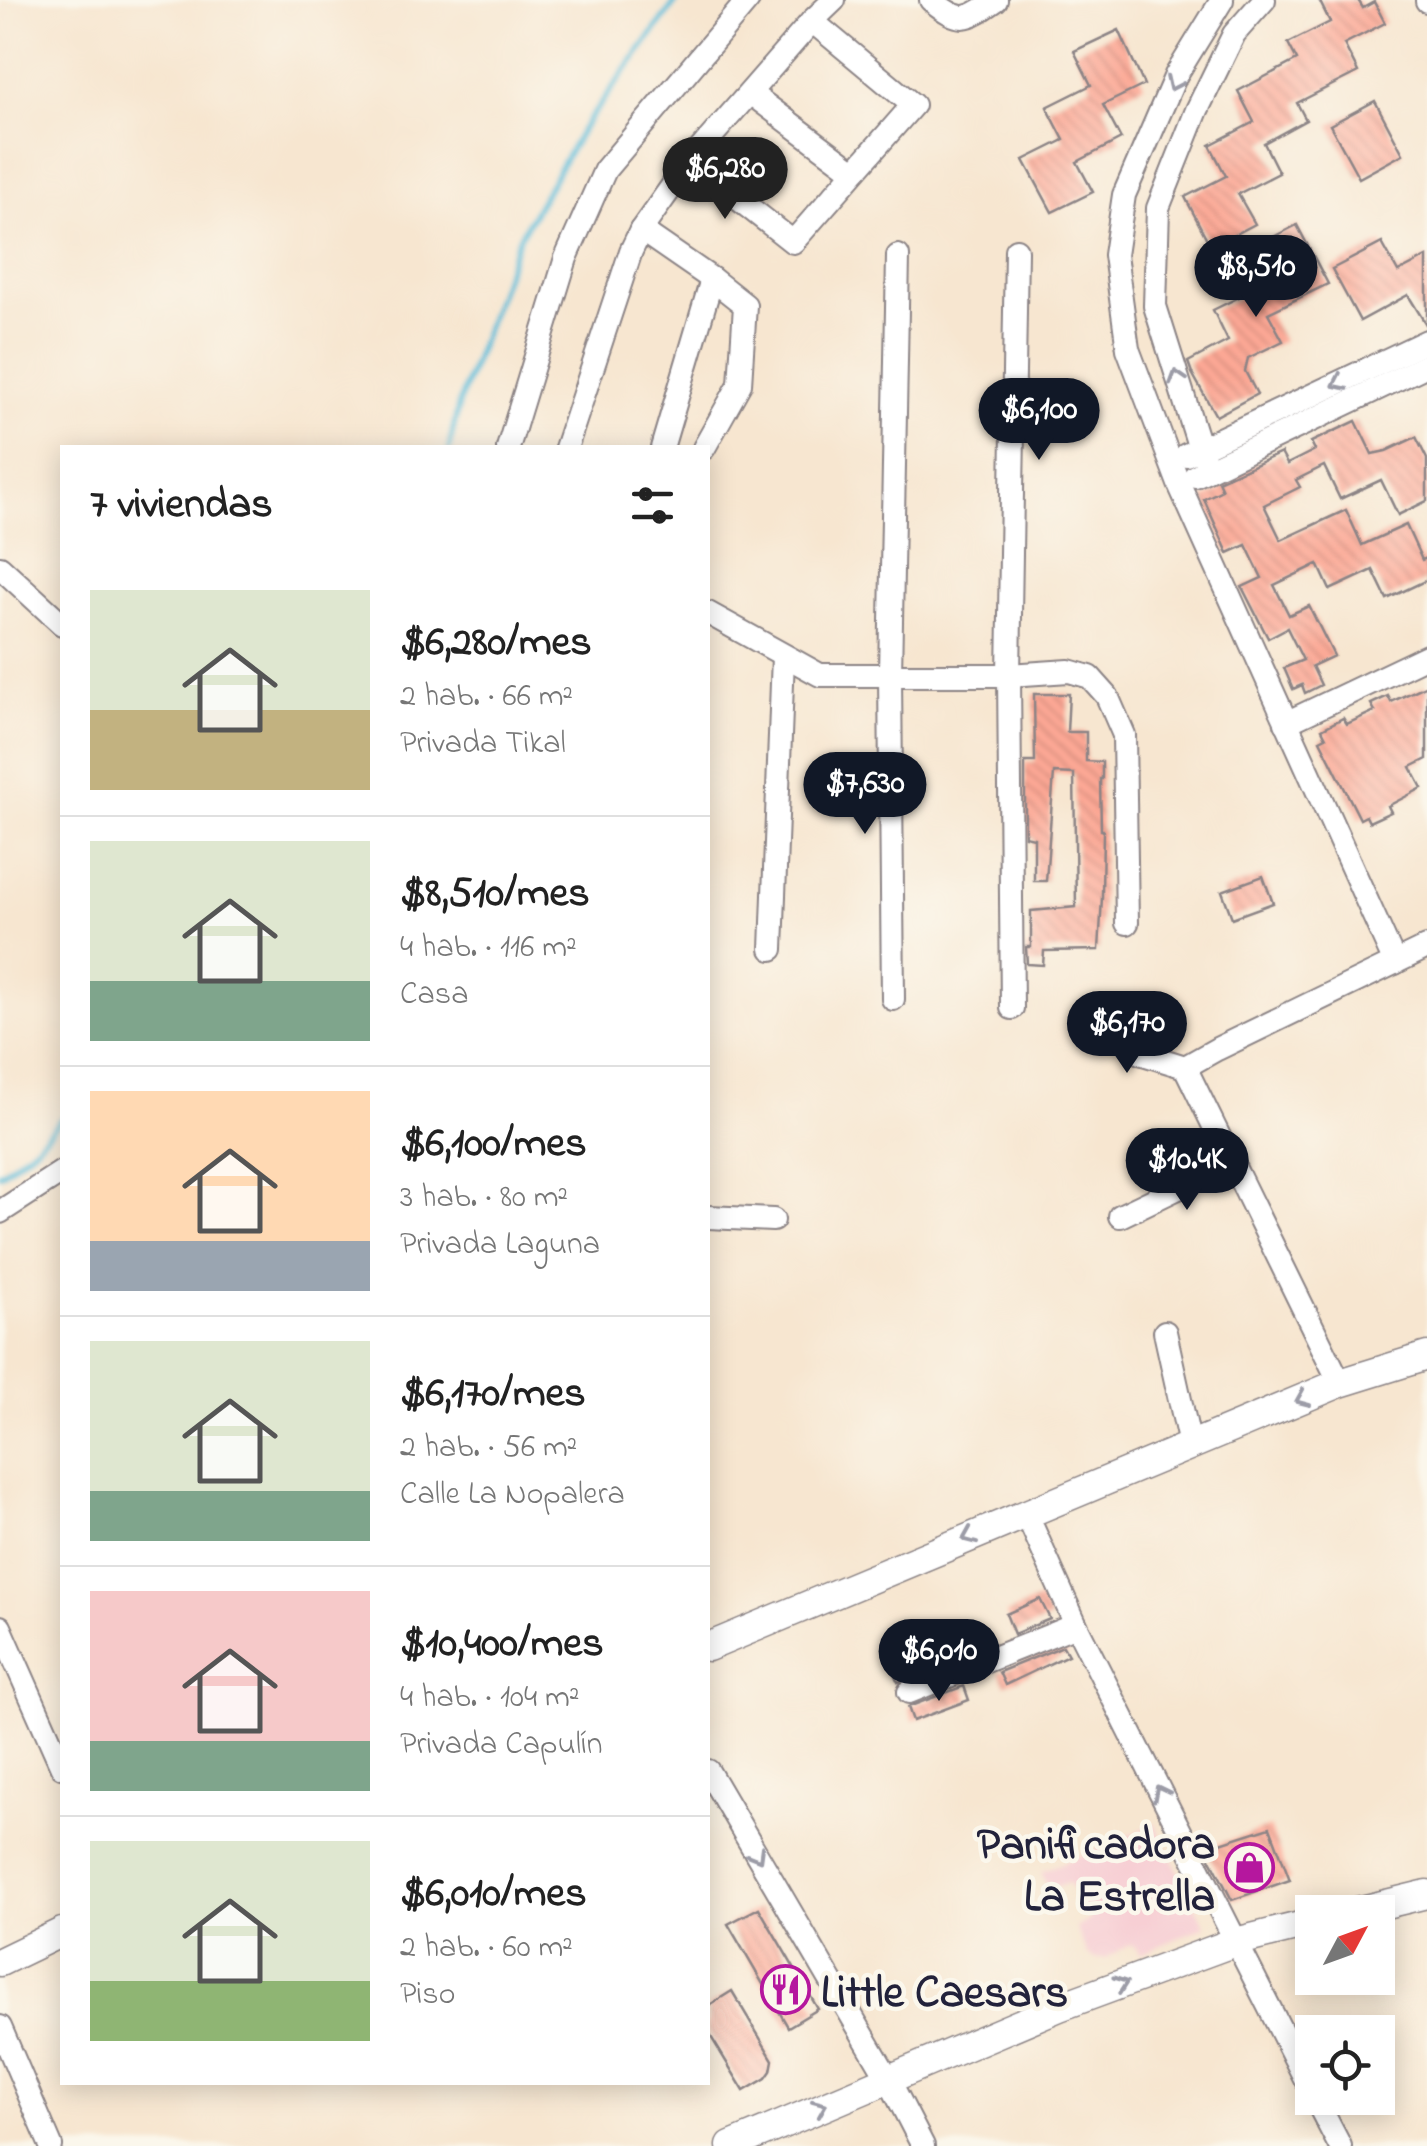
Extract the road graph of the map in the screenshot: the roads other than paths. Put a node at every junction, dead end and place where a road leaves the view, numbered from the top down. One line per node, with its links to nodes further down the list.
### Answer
1 (748, 0): 17 (street)
2 (834, 0): 7 (street)
3 (932, 0): 4 (street)
4 (996, 0)
5 (1222, 0): 22 (street, one-way to 22)
6 (1264, 0): 21 (street, one-way to 6)
7 (812, 21): 8 (street); 10 (street)
8 (750, 93): 9 (street); 10 (street)
9 (690, 160): 10 (street); 11 (street)
10 (854, 172)
11 (641, 230): 14 (street); 18 (street)
12 (1016, 250): 29 (street)
13 (898, 256): 28 (street)
14 (712, 279): 19 (street); 20 (street)
15 (1427, 341): 21 (street, one-way to 21)
16 (1427, 365): 21 (street)
17 (509, 445)
18 (567, 445)
19 (663, 445)
20 (706, 445)
21 (1204, 459): 22 (street)
22 (1175, 473): 30 (street)
23 (0, 567): 25 (street)
24 (710, 614): 26 (street)
25 (60, 622)
26 (783, 656): 28 (street); 33 (street)
27 (1427, 656): 30 (street)
28 (890, 674): 29 (street); 35 (street)
29 (1009, 675): 31 (street); 36 (street)
30 (1286, 723): 34 (street)
31 (1126, 923)
32 (1427, 947): 34 (street)
33 (772, 949)
34 (1395, 964): 38 (street)
35 (894, 999)
36 (1012, 1008)
37 (1116, 1018): 38 (street)
38 (1185, 1067): 39 (street)
39 (1232, 1162): 42 (street); 47 (street)
40 (60, 1173): 41 (street)
41 (0, 1212)
42 (1120, 1216)
43 (710, 1217): 44 (street)
44 (773, 1220)
45 (1165, 1332): 48 (street)
46 (1427, 1356): 47 (main road)
47 (1340, 1383): 48 (main road, one-way to 48)
48 (1190, 1446): 49 (main road)
49 (1026, 1513): 50 (street); 52 (main road, one-way to 52)
50 (1076, 1624): 53 (street); 60 (street, one-way to 50)
51 (0, 1627): 54 (street)
52 (710, 1646)
53 (909, 1692)
54 (60, 1762)
55 (710, 1774): 64 (street, one-way to 64)
56 (1427, 1894): 57 (main road)
57 (1395, 1902)
58 (1295, 1927): 60 (main road)
59 (60, 1933): 61 (main road)
60 (1235, 1942): 63 (street); 64 (main road, one-way to 60)
61 (0, 1962)
62 (0, 2027): 66 (street)
63 (1295, 2058)
64 (888, 2078): 67 (main road, one-way to 64); 68 (street)
65 (1324, 2115): 69 (street)
66 (50, 2146)
67 (731, 2146)
68 (923, 2146)
69 (1340, 2146)

